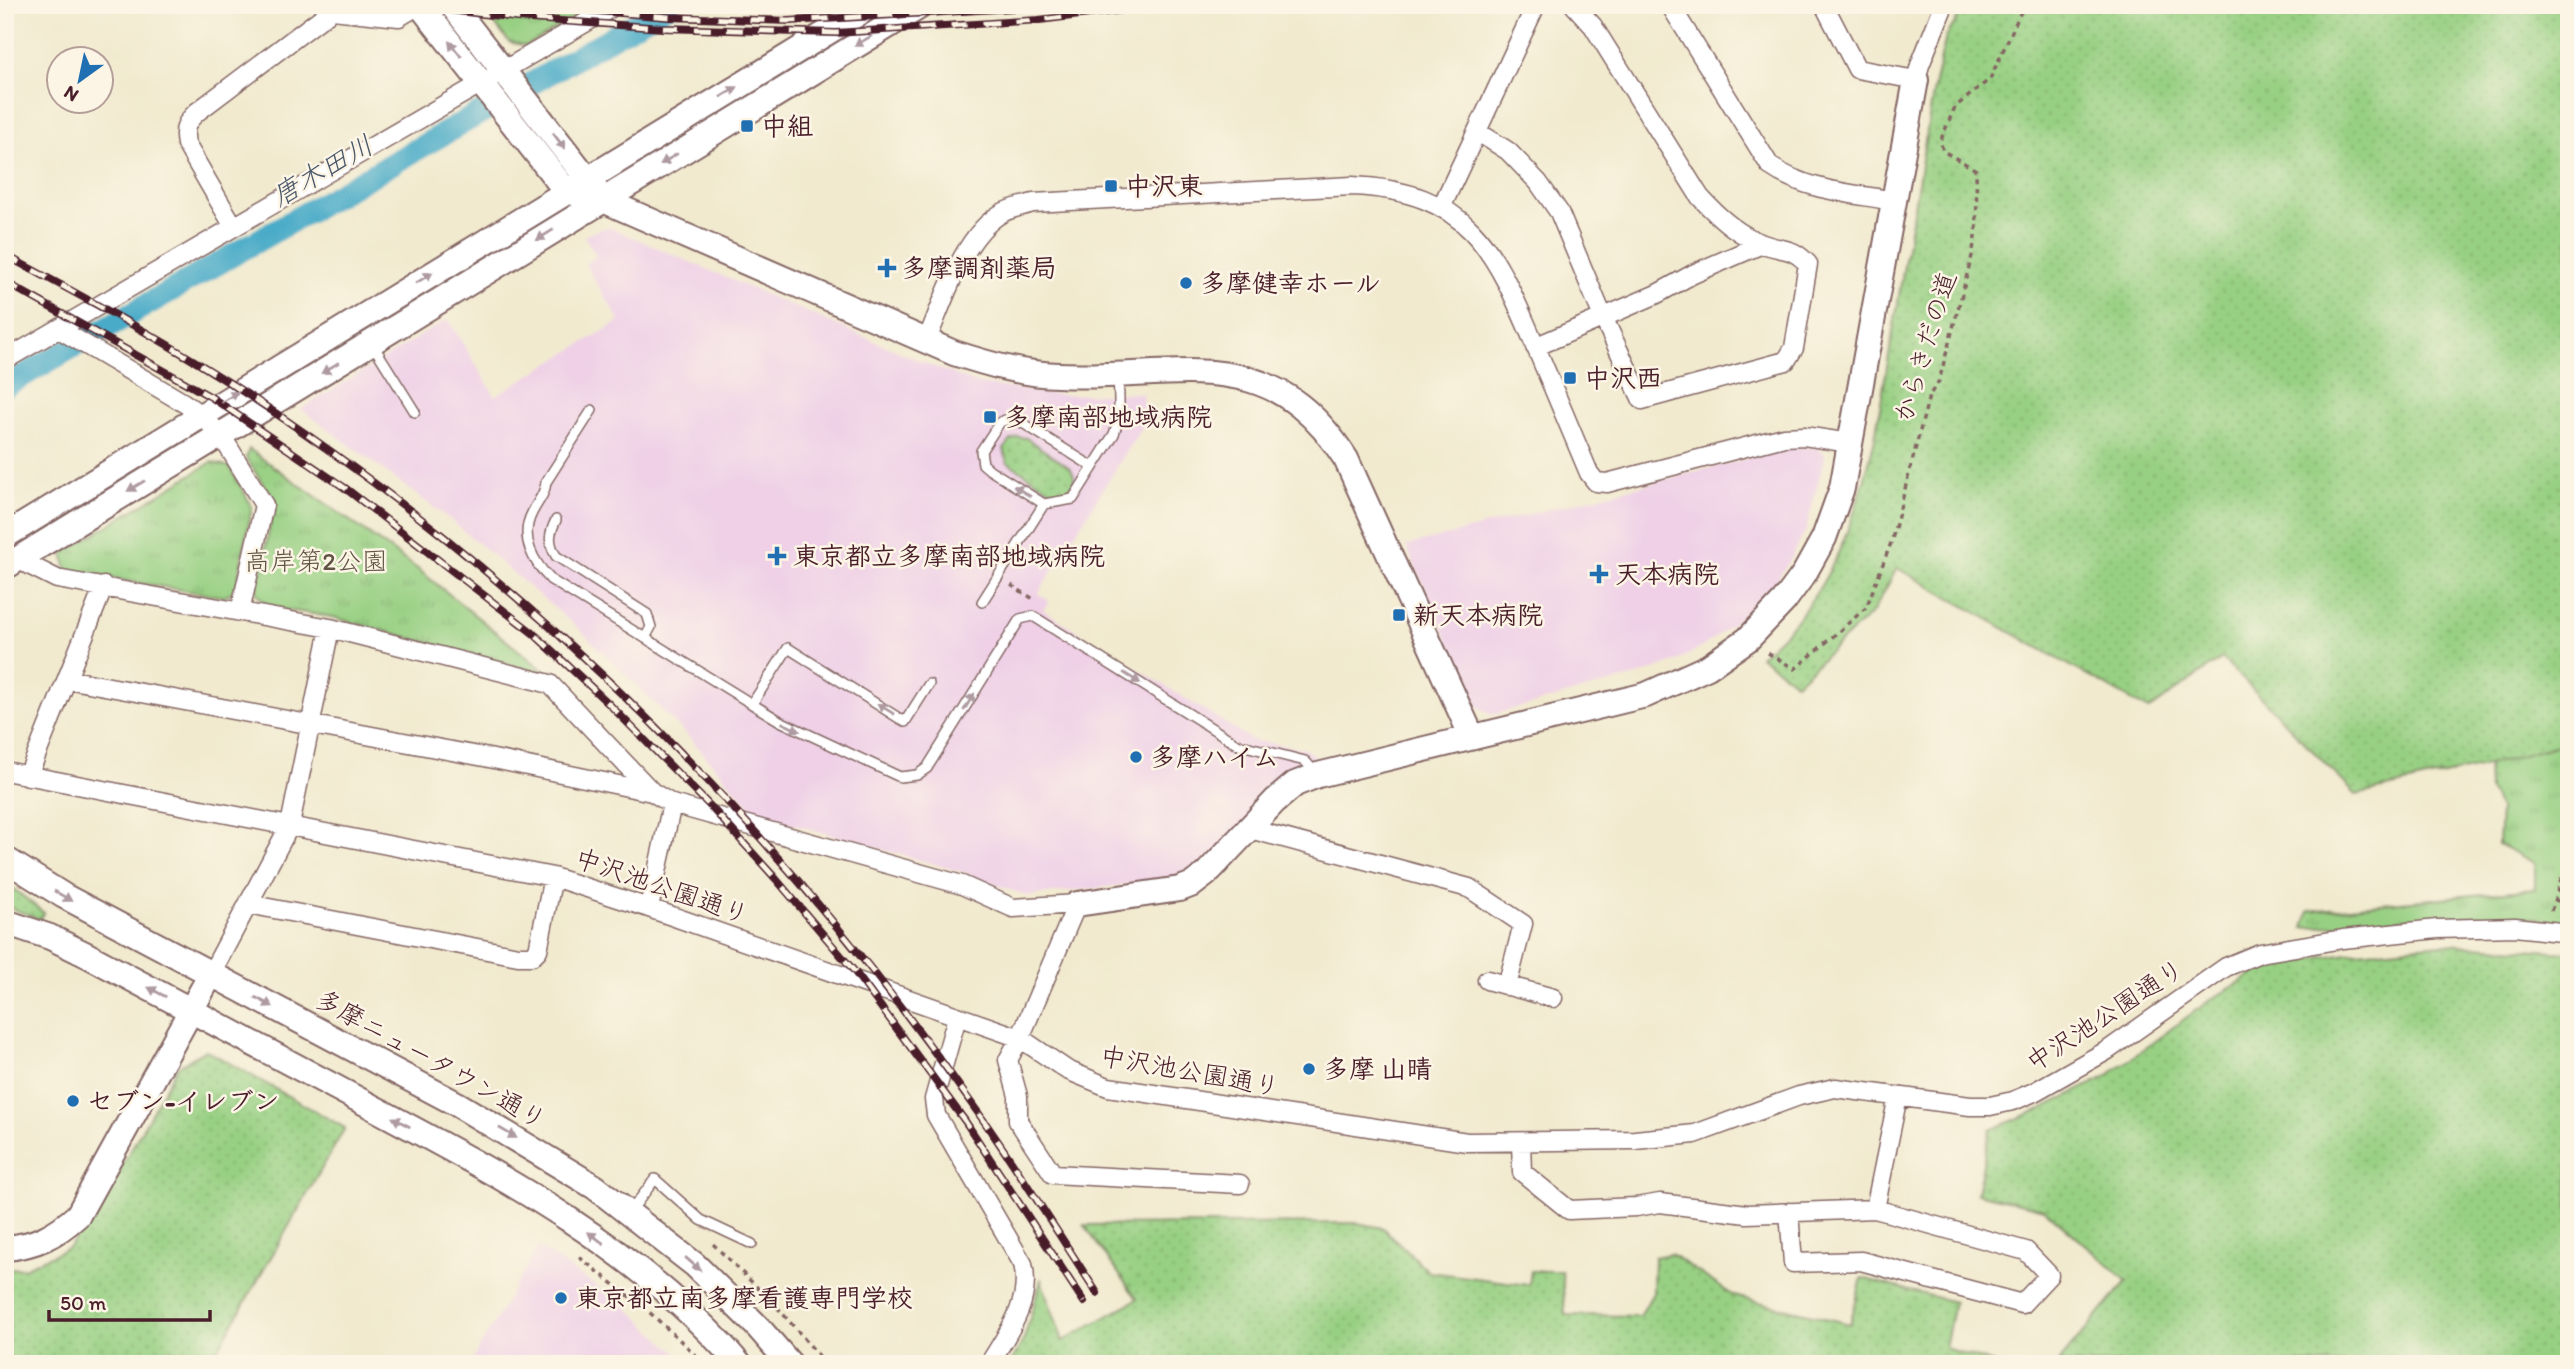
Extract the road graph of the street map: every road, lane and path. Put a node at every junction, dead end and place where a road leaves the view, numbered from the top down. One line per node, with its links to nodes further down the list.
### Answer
1 (419, 5): 14 (main road, one-way to 1); 21 (street)
2 (453, 5): 12 (main road)
3 (616, 5): 12 (street)
4 (872, 5): 16 (main road, one-way to 4)
5 (922, 5): 18 (main road, one-way to 18)
6 (1536, 5): 15 (street)
7 (1574, 5): 22 (street)
8 (1670, 5): 19 (street)
9 (1824, 5): 13 (street)
10 (1944, 5): 13 (street)
11 (2024, 5): 47 (path, からきだの道)
12 (507, 74): 14 (street); 16 (main road, one-way to 16)
13 (1916, 80): 19 (main road)
14 (486, 88): 17 (main road); 21 (street)
15 (1478, 132): 20 (street); 23 (street)
16 (587, 178): 17 (main road); 18 (main road)
17 (566, 191): 18 (main road); 32 (main road, one-way to 17)
18 (603, 200): 25 (main road, one-way to 25); 26 (main road)
19 (1893, 201): 34 (main road)
20 (1441, 208): 26 (street); 27 (street)
21 (234, 226): 24 (street)
22 (1762, 244): 23 (street); 23 (street)
23 (1603, 317): 27 (street)
24 (64, 331): 28 (street); 32 (street)
25 (372, 342): 31 (lane); 33 (main road, one-way to 33)
26 (926, 342): 29 (main road)
27 (1535, 346): 34 (street)
28 (5, 360)
29 (1118, 375): 35 (lane); 52 (main road)
30 (592, 410): 46 (lane)
31 (415, 412)
32 (201, 415): 33 (street); 38 (main road)
33 (221, 435): 39 (main road, one-way to 39); 44 (street)
34 (1850, 443): 52 (main road)
35 (1093, 467): 36 (lane); 36 (lane, one-way to 35)
36 (1044, 504): 42 (lane)
37 (556, 520): 46 (lane)
38 (5, 536)
39 (11, 563): 41 (street)
40 (1010, 584): 43 (path)
41 (104, 586): 44 (street); 48 (street)
42 (982, 601)
43 (1041, 604)
44 (240, 612): 45 (street)
45 (330, 628): 51 (street); 56 (street)
46 (645, 638): 50 (lane)
47 (1763, 650)
48 (67, 679): 51 (street); 55 (street)
49 (929, 684): 50 (lane, one-way to 50)
50 (752, 704): 54 (lane, one-way to 54)
51 (309, 724): 56 (street); 58 (street)
52 (1472, 737): 54 (main road)
53 (5, 771): 55 (street, 中沢池公園通り)
54 (1318, 775): 59 (main road)
55 (28, 776): 58 (street, 中沢池公園通り)
56 (652, 792): 57 (street)
57 (672, 804): 66 (street); 67 (street)
58 (289, 825): 62 (street, 中沢池公園通り); 65 (street)
59 (1250, 829): 66 (main road); 73 (street)
60 (5, 859): 71 (main road, 多摩ニュータウン通り, one-way to 71)
61 (2563, 873): 63 (path)
62 (553, 877): 65 (street); 67 (street, 中沢池公園通り)
63 (2554, 900): 64 (path); 69 (path)
64 (2569, 903)
65 (248, 904): 71 (street)
66 (1077, 904): 77 (street)
67 (649, 908): 76 (street, 中沢池公園通り)
68 (5, 922): 75 (main road, one-way to 68)
69 (2544, 930): 70 (street, 中沢池公園通り); 78 (street, 中沢池公園通り)
70 (2569, 933)
71 (211, 974): 75 (main road); 79 (main road, 多摩ニュータウン通り, one-way to 79)
72 (1487, 980): 73 (street)
73 (1507, 986): 74 (street)
74 (1553, 998)
75 (192, 1011): 80 (main road, one-way to 75); 87 (main road)
76 (957, 1017): 77 (street, 中沢池公園通り); 92 (street)
77 (1020, 1038): 81 (street, 中沢池公園通り); 82 (street)
78 (1898, 1096): 81 (street, 中沢池公園通り); 83 (street)
79 (457, 1104): 80 (main road); 84 (main road, 多摩ニュータウン通り, one-way to 84)
80 (439, 1142): 90 (main road, one-way to 80)
81 (1521, 1142): 85 (street)
82 (1240, 1184)
83 (1875, 1209): 85 (street); 85 (street)
84 (630, 1212): 86 (lane); 91 (main road, 多摩ニュータウン通り, one-way to 91)
85 (1789, 1212)
86 (752, 1244)
87 (5, 1248)
88 (576, 1254): 89 (path)
89 (701, 1360)
90 (739, 1364)
91 (790, 1364)
92 (989, 1364)

